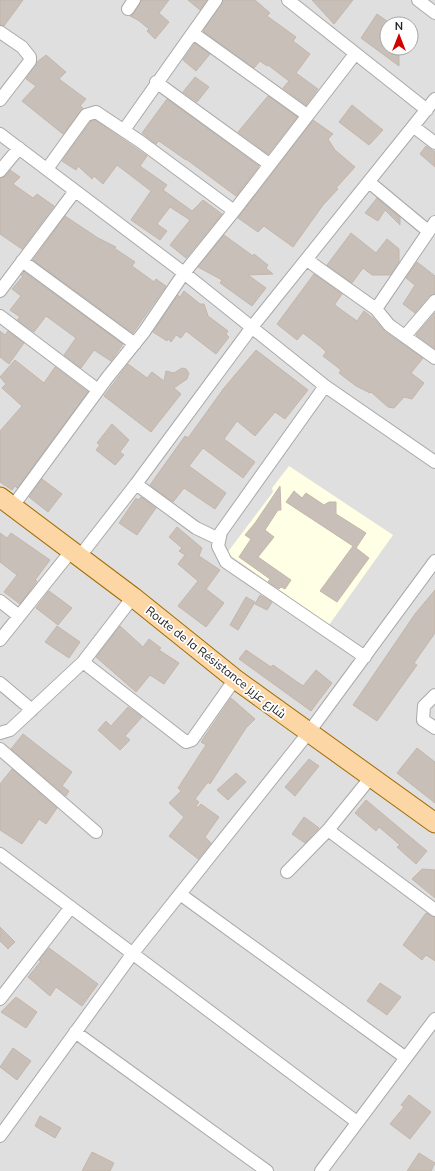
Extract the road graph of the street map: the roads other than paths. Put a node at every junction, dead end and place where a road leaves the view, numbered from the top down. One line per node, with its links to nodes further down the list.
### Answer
1 (216, 0): 6 (street)
2 (288, 0): 7 (street)
3 (418, 0): 4 (street)
4 (435, 13)
5 (0, 32): 10 (street)
6 (193, 33): 8 (street); 12 (street)
7 (355, 54): 11 (street); 12 (street)
8 (156, 82): 14 (street); 18 (street)
9 (435, 99): 11 (street)
10 (0, 100)
11 (427, 110): 13 (street)
12 (307, 115): 18 (street)
13 (414, 127): 16 (street); 21 (street)
14 (124, 130): 19 (street); 23 (street)
15 (0, 134): 17 (street)
16 (435, 143)
17 (19, 148): 19 (street); 20 (street)
18 (269, 164): 23 (street)
19 (47, 169): 22 (street)
20 (0, 171)
21 (370, 182): 24 (street); 25 (street)
22 (75, 190): 26 (street); 27 (street)
23 (234, 211): 27 (street)
24 (432, 227): 30 (street)
25 (307, 260): 30 (street); 32 (street)
26 (22, 262): 28 (street); 34 (street)
27 (184, 273): 32 (street); 34 (street)
28 (0, 291)
29 (435, 301): 33 (street)
30 (376, 309): 33 (street)
31 (0, 316): 37 (street)
32 (252, 327): 36 (street); 39 (street)
33 (405, 336): 35 (street)
34 (134, 344): 37 (street)
35 (435, 358)
36 (325, 386): 38 (street); 41 (street)
37 (98, 390): 40 (street)
38 (435, 462)
39 (136, 484): 41 (street); 42 (street)
40 (6, 501): 42 (main road, Route de la Résistance شارع عزيز)
41 (219, 539): 48 (street)
42 (76, 553): 44 (main road, Route de la Résistance شارع عزيز); 46 (street)
43 (435, 561): 48 (street)
44 (133, 597): 49 (street); 50 (main road, Route de la Résistance شارع عزيز)
45 (0, 601): 46 (street)
46 (19, 616): 47 (street)
47 (0, 640)
48 (365, 657): 55 (street)
49 (83, 662): 50 (street); 53 (street)
50 (235, 679): 55 (main road, Route de la Résistance شارع عزيز)
51 (0, 683): 53 (street)
52 (435, 695): 54 (street)
53 (32, 710): 56 (street)
54 (435, 728)
55 (308, 732): 58 (main road, Route de la Résistance شارع عزيز); 64 (street)
56 (0, 733)
57 (0, 749): 61 (street)
58 (371, 777): 59 (main road, Route de la Résistance شارع عزيز); 60 (street)
59 (435, 823)
60 (328, 830): 63 (street); 66 (street)
61 (96, 832)
62 (0, 854): 65 (street)
63 (287, 872)
64 (180, 894): 67 (street); 71 (street)
65 (71, 907): 67 (street); 68 (street)
66 (435, 910)
67 (133, 953): 70 (street); 72 (street)
68 (0, 999)
69 (435, 1020): 71 (street)
70 (75, 1032): 73 (street); 74 (street)
71 (406, 1058): 72 (street)
72 (357, 1122): 75 (street)
73 (0, 1136)
74 (266, 1171)
75 (321, 1171)

